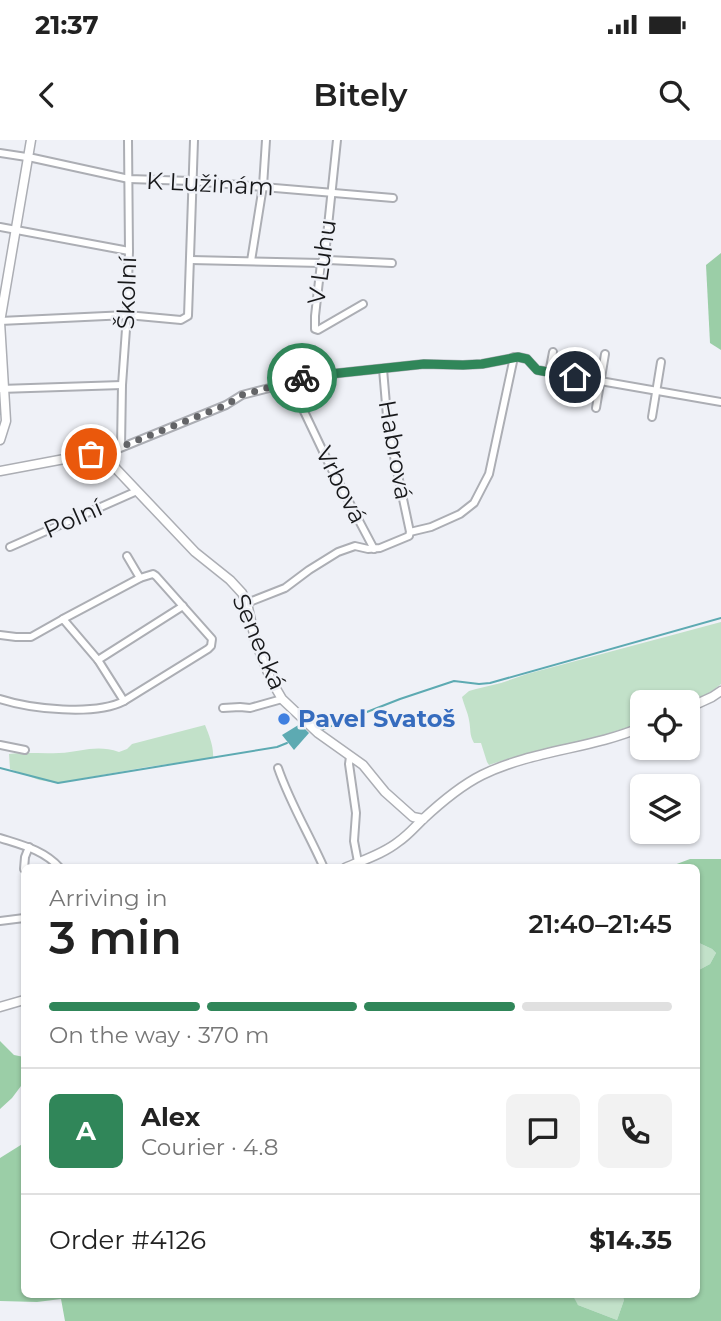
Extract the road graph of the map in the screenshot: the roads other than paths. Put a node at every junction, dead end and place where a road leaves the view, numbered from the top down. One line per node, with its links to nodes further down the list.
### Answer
1 (31, 140): 7 (street)
2 (128, 140): 8 (street, Školní)
3 (194, 140): 9 (street)
4 (266, 140): 10 (street)
5 (337, 140): 11 (street, V Luhu)
6 (0, 153): 7 (street, K Lužinám)
7 (29, 158): 8 (street, K Lužinám); 14 (street)
8 (129, 179): 9 (street, K Lužinám); 15 (street, Školní)
9 (192, 181): 10 (street, K Lužinám); 16 (street)
10 (263, 186): 11 (street, K Lužinám); 17 (street)
11 (332, 193): 12 (street, K Lužinám); 18 (street, V Luhu)
12 (393, 198)
13 (0, 227): 14 (street)
14 (16, 230): 15 (street); 22 (street)
15 (129, 251): 21 (street, Školní)
16 (191, 260): 17 (street); 21 (street)
17 (251, 261): 18 (street)
18 (321, 262): 19 (street); 20 (street, V Luhu)
19 (392, 263)
20 (363, 304)
21 (127, 315): 22 (street); 31 (street, Školní)
22 (0, 321): 32 (street)
23 (553, 352): 28 (street)
24 (605, 354): 29 (street)
25 (518, 357): 27 (street); 28 (street); 42 (street)
26 (661, 362): 33 (street)
27 (383, 369): 30 (street); 42 (street, Habrová)
28 (550, 373): 29 (street)
29 (601, 381): 33 (street); 35 (street)
30 (290, 382): 38 (street); 44 (street, Vrbová)
31 (122, 385): 32 (street); 38 (street, Školní)
32 (2, 389): 37 (street)
33 (656, 390): 34 (street); 36 (street)
34 (721, 401)
35 (596, 408)
36 (652, 417)
37 (0, 440)
38 (121, 447): 39 (street)
39 (103, 454): 40 (street); 41 (street, Senecká)
40 (0, 471)
41 (137, 491): 43 (street, Polní); 47 (street, Senecká)
42 (410, 532): 44 (street)
43 (10, 547)
44 (374, 549): 47 (street)
45 (127, 556): 46 (street)
46 (140, 578): 48 (street); 49 (street)
47 (247, 603): 54 (street, Senecká)
48 (183, 607): 51 (street); 55 (street)
49 (63, 619): 50 (street); 51 (street)
50 (0, 635)
51 (98, 660): 55 (street)
52 (721, 691): 56 (street)
53 (0, 699): 55 (street)
54 (282, 699): 57 (street); 61 (street, Senecká)
55 (124, 701)
56 (700, 702)
57 (223, 708)
58 (630, 731): 63 (street)
59 (0, 745): 60 (street)
60 (25, 750)
61 (350, 757): 63 (street, Senecká); 66 (street)
62 (278, 768): 69 (street)
63 (423, 820): 66 (street)
64 (0, 838): 65 (street)
65 (29, 847): 67 (street); 68 (street)
66 (358, 862): 70 (street)
67 (24, 864)
68 (56, 864)
69 (322, 864)
70 (354, 864)
71 (21, 918): 72 (street)
72 (0, 922)
73 (21, 1001): 74 (street)
74 (0, 1007)

